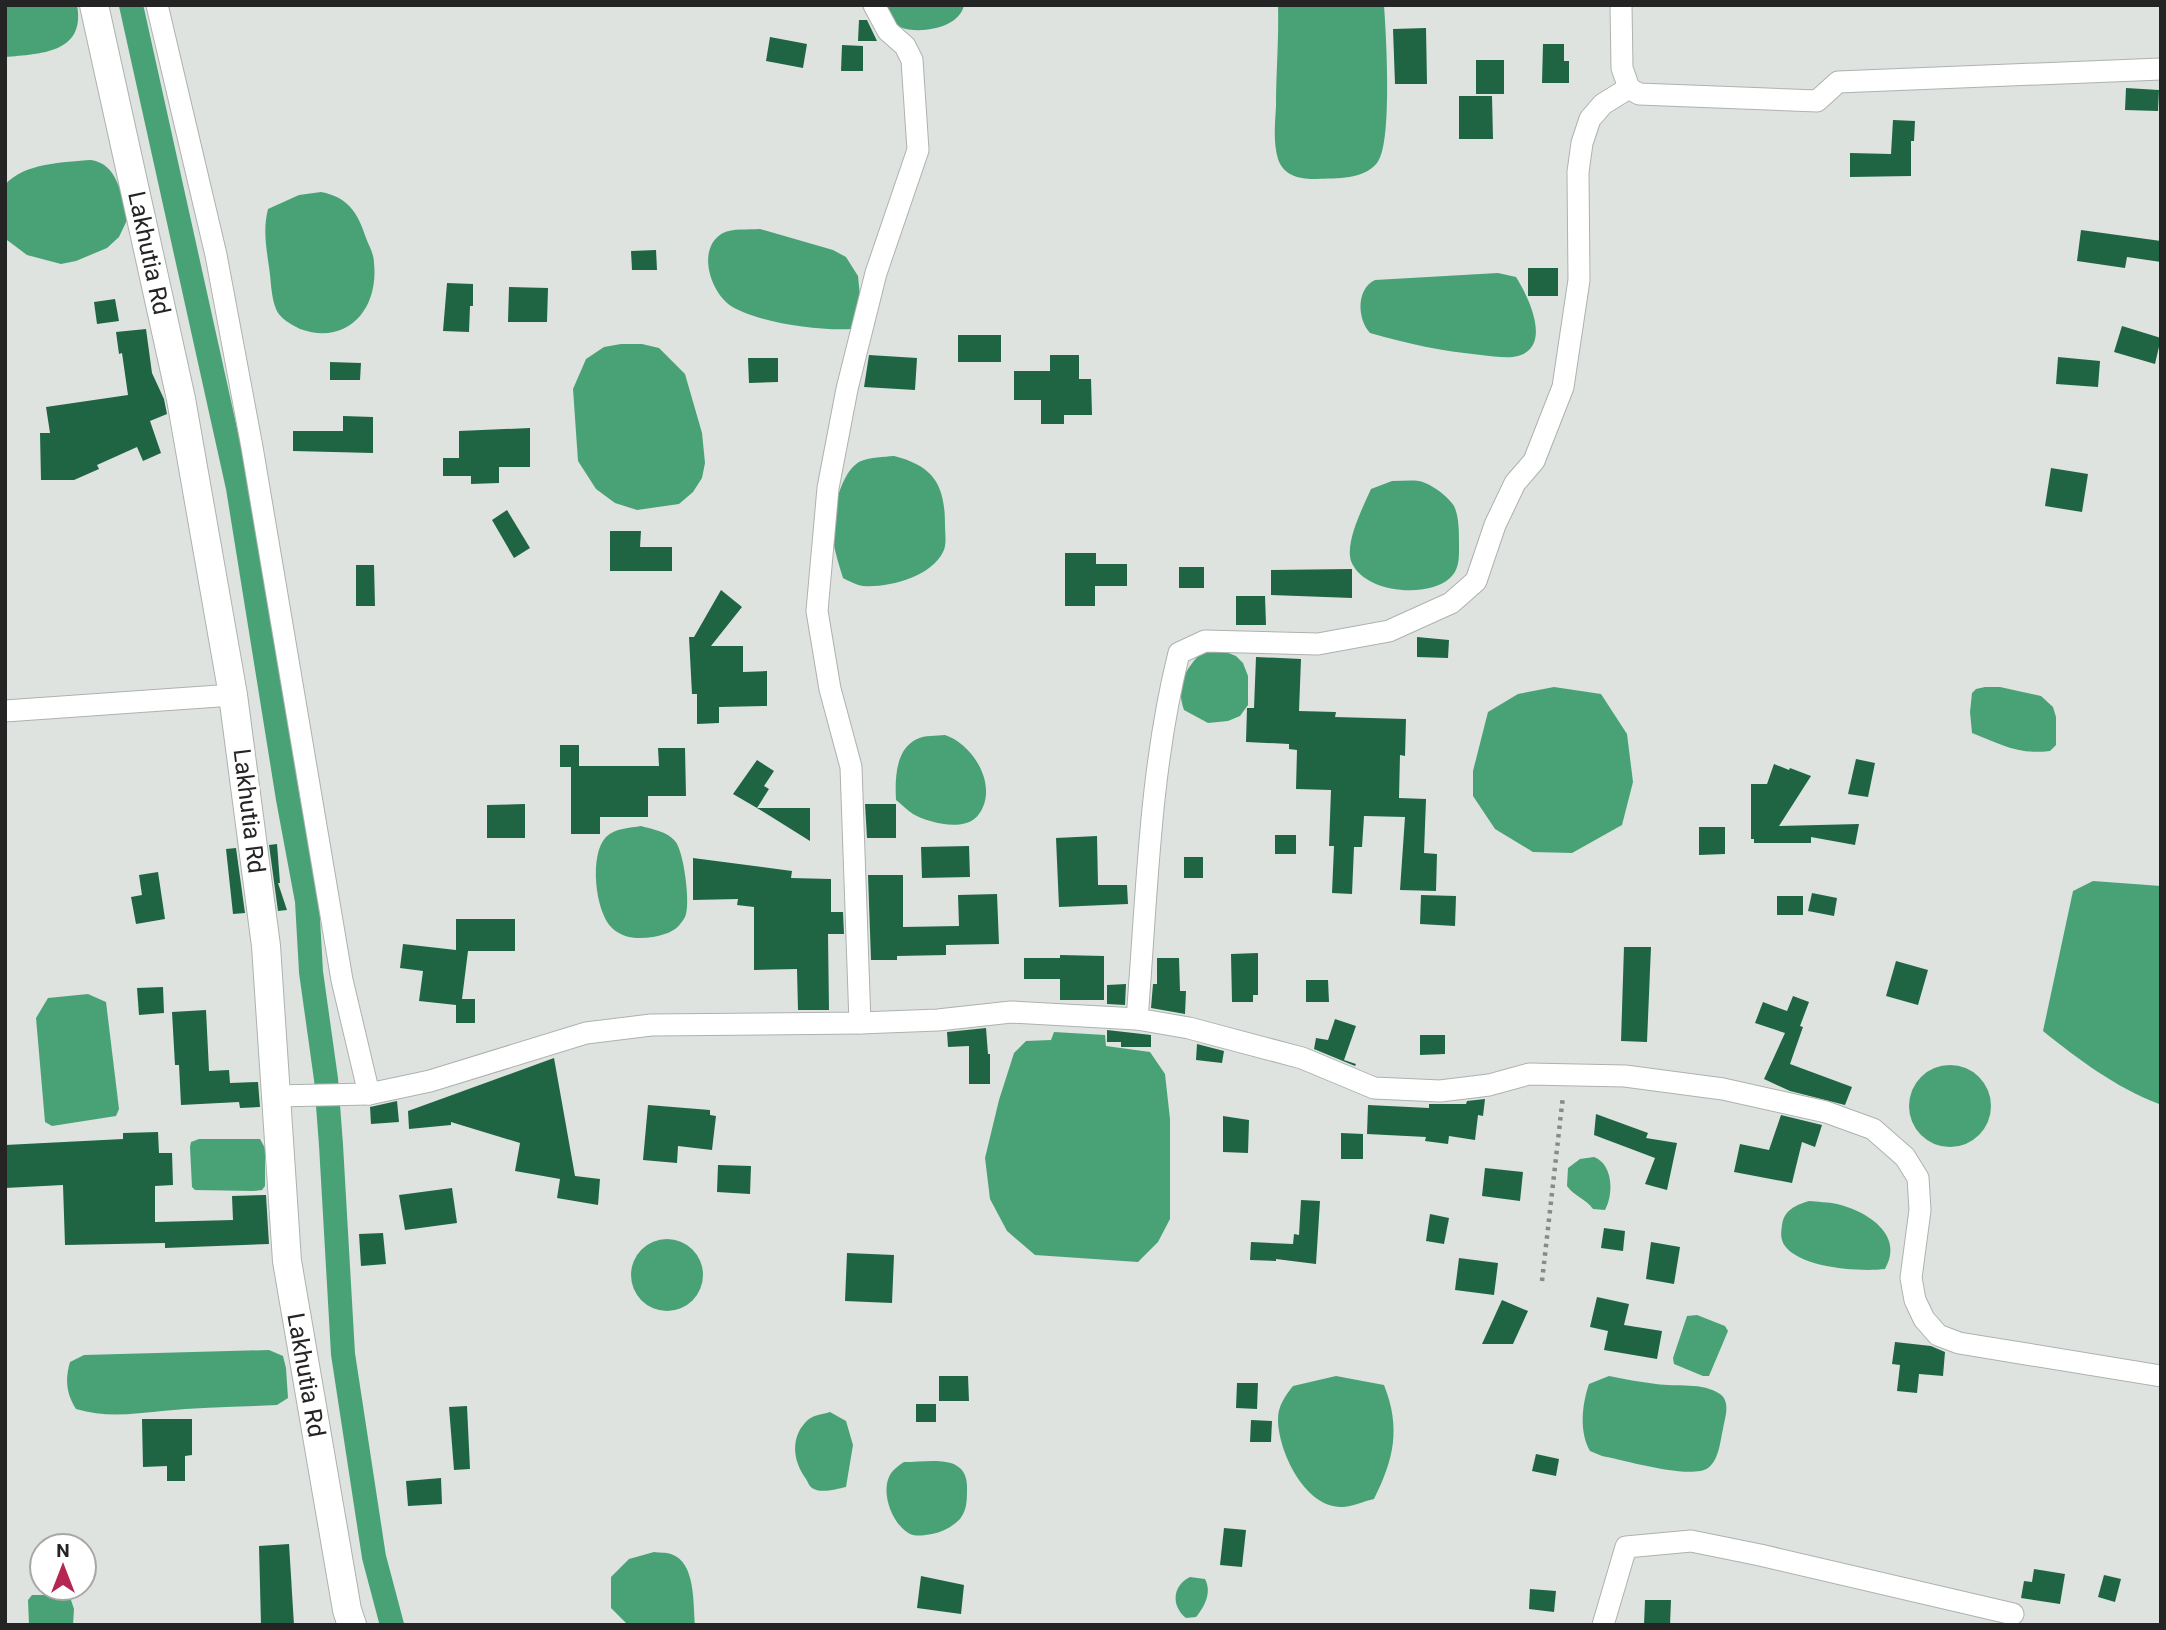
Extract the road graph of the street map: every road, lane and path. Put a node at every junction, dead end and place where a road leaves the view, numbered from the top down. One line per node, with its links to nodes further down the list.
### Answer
1 (94, 5): 7 (street, Lakhutia Rd)
2 (157, 5): 12 (street)
3 (874, 5): 10 (street)
4 (1621, 5): 6 (street)
5 (2161, 69): 6 (street)
6 (1629, 88): 9 (street)
7 (233, 695): 8 (street); 13 (street, Lakhutia Rd)
8 (5, 711)
9 (1137, 1019): 10 (street); 11 (street)
10 (860, 1023): 12 (street)
11 (1566, 1074): 14 (path); 15 (street)
12 (369, 1094): 13 (street)
13 (275, 1096): 17 (street, Lakhutia Rd)
14 (1542, 1281)
15 (2161, 1376)
16 (2013, 1614): 18 (street)
17 (352, 1625)
18 (1603, 1625)

